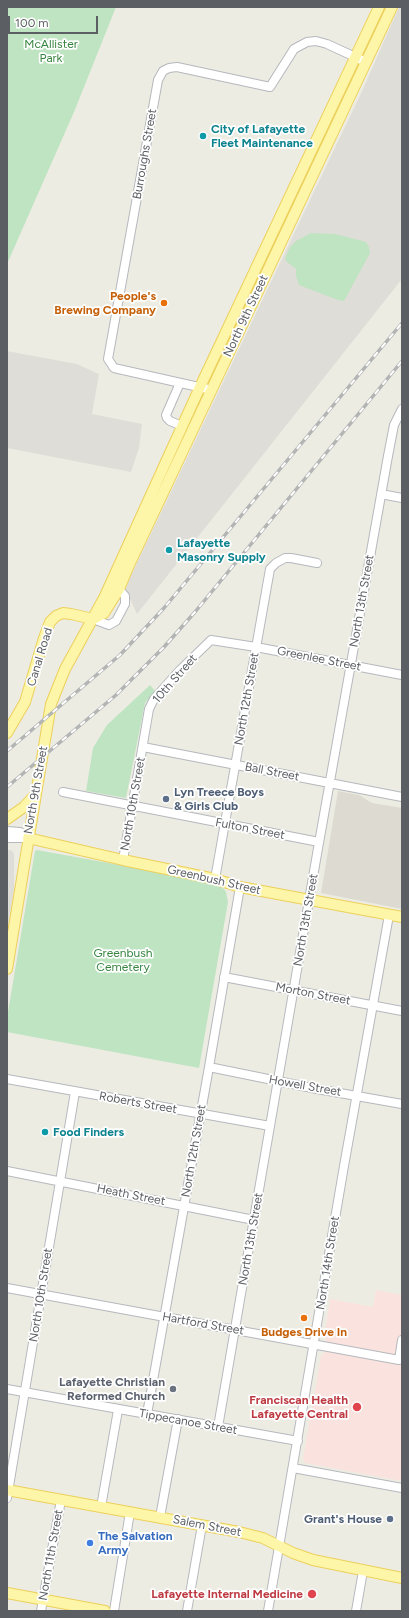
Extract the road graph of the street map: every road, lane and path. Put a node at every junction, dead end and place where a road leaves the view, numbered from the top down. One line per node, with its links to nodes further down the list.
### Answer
1 (379, 7): 3 (main road, North 9th Street)
2 (392, 7): 4 (main road, North 9th Street)
3 (355, 57): 4 (street, Burroughs Street); 5 (street, Burroughs Street); 6 (main road, North 9th Street)
4 (366, 62): 7 (main road, North 9th Street)
5 (180, 383): 6 (street, Burroughs Street); 9 (street)
6 (200, 387): 7 (street, Burroughs Street); 9 (main road, North 9th Street)
7 (212, 390): 13 (main road, North 9th Street)
8 (401, 413): 10 (street, North 13th Street)
9 (182, 426): 14 (main road, North 9th Street)
10 (381, 494): 11 (street); 17 (street, North 13th Street)
11 (402, 498)
12 (317, 563): 16 (street, North 12th Street)
13 (120, 589): 14 (main road, North 9th Street); 14 (street)
14 (93, 619): 19 (main road, Canal Road); 24 (main road, North 9th Street)
15 (211, 640): 16 (street, Greenlee Street); 20 (street, 10th Street)
16 (256, 647): 17 (street, Greenlee Street); 21 (street, North 12th Street)
17 (350, 665): 18 (street, Greenlee Street); 22 (street, North 13th Street)
18 (402, 675)
19 (7, 733)
20 (143, 747): 21 (street, Ball Street); 26 (street, North 10th Street)
21 (236, 765): 22 (street, Ball Street); 28 (street, North 12th Street)
22 (330, 783): 25 (street, Ball Street); 32 (street, North 13th Street)
23 (63, 792): 26 (street, Fulton Street)
24 (35, 795): 27 (main road); 31 (main road, North 9th Street)
25 (402, 797)
26 (133, 806): 28 (street, Fulton Street); 33 (street, North 10th Street)
27 (7, 819)
28 (225, 824): 32 (street, Fulton Street); 34 (street, North 12th Street)
29 (7, 831): 31 (street)
30 (7, 838): 31 (street)
31 (28, 838): 33 (main road, Greenbush Street); 39 (main road, North 9th Street)
32 (319, 842): 36 (street, North 13th Street)
33 (123, 860): 34 (main road, Greenbush Street)
34 (215, 879): 35 (main road, Greenbush Street)
35 (240, 887): 36 (main road, Greenbush Street); 40 (street, North 12th Street)
36 (309, 899): 37 (main road, Greenbush Street); 41 (street, North 13th Street)
37 (389, 915): 38 (main road, Greenbush Street); 42 (street, North 14th Street)
38 (402, 917)
39 (7, 969)
40 (224, 977): 41 (street, Morton Street); 44 (street, North 12th Street)
41 (294, 990): 42 (street, Morton Street); 46 (street, North 13th Street)
42 (373, 1005): 43 (street, Morton Street); 48 (street, North 14th Street)
43 (402, 1011)
44 (209, 1067): 46 (street, Howell Street); 50 (street, North 12th Street)
45 (7, 1079): 47 (street, Roberts Street)
46 (278, 1082): 48 (street, Howell Street); 51 (street, North 13th Street)
47 (75, 1092): 50 (street, Roberts Street); 53 (street, North 10th Street)
48 (357, 1096): 49 (street, Howell Street); 61 (street, North 14th Street)
49 (402, 1104)
50 (200, 1115): 51 (street, Roberts Street); 54 (street, North 12th Street)
51 (270, 1126): 55 (street, North 13th Street)
52 (7, 1171): 53 (street, Heath Street)
53 (60, 1182): 54 (street, Heath Street); 57 (street, North 10th Street)
54 (185, 1205): 55 (street, Heath Street); 58 (street, North 12th Street)
55 (254, 1220): 59 (street, North 13th Street)
56 (7, 1288): 57 (street, Hartford Street)
57 (42, 1295): 58 (street, Hartford Street); 63 (street, North 10th Street)
58 (166, 1318): 59 (street, Hartford Street); 65 (street, North 12th Street)
59 (235, 1329): 61 (street, Hartford Street); 67 (street, North 13th Street)
60 (402, 1340): 61 (street, Hartford Street)
61 (314, 1344): 68 (street, North 14th Street)
62 (7, 1389): 63 (street, Tippecanoe Street)
63 (25, 1393): 64 (street, Tippecanoe Street); 71 (street, North 10th Street)
64 (118, 1410): 65 (street, Tippecanoe Street); 73 (street)
65 (147, 1414): 66 (street, Tippecanoe Street)
66 (178, 1419): 67 (street, Tippecanoe Street); 75 (street)
67 (218, 1427): 68 (street, Tippecanoe Street)
68 (298, 1441): 69 (street, North 14th Street)
69 (294, 1468): 70 (street); 77 (street, North 14th Street)
70 (402, 1488)
71 (8, 1493): 72 (main road, Salem Street)
72 (61, 1500): 73 (main road, Salem Street); 81 (street, North 11th Street)
73 (101, 1507): 74 (main road, Salem Street)
74 (130, 1512): 75 (main road, Salem Street); 84 (street)
75 (160, 1517): 76 (main road, Salem Street)
76 (202, 1524): 77 (main road, Salem Street); 85 (street)
77 (280, 1546): 78 (main road, Salem Street); 86 (street, North 14th Street)
78 (363, 1571): 79 (main road, Salem Street); 87 (street)
79 (402, 1578)
80 (7, 1593): 81 (main road)
81 (43, 1599): 82 (street, North 11th Street); 83 (main road)
82 (41, 1611)
83 (105, 1611)
84 (114, 1611)
85 (187, 1611)
86 (268, 1611)
87 (356, 1611)

